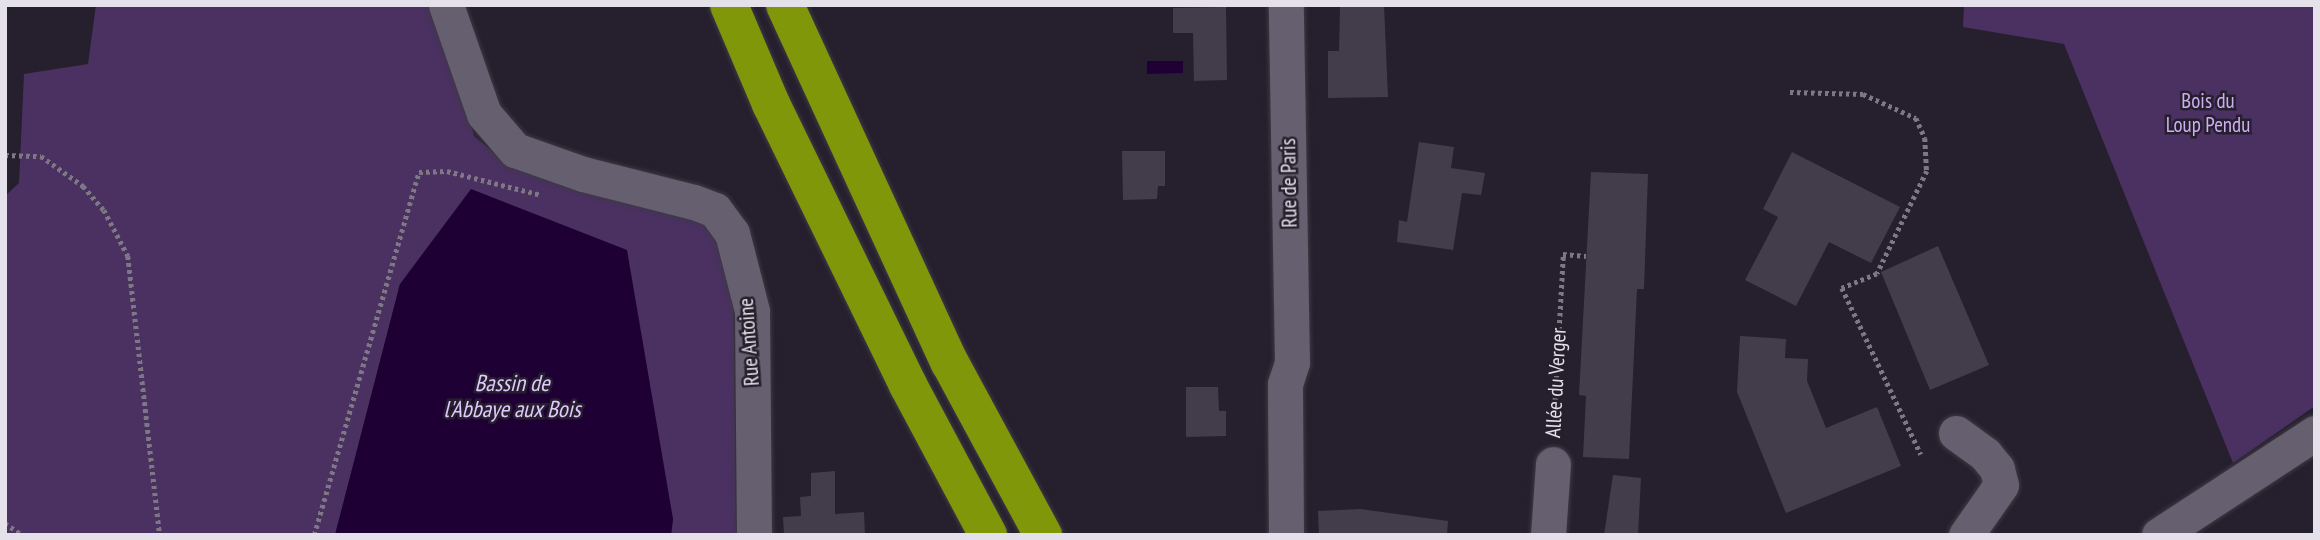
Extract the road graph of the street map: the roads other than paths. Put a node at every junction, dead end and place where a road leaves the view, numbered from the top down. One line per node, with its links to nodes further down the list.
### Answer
1 (446, 5): 9 (street, Rue Antoine)
2 (729, 5): 10 (highway)
3 (785, 5): 11 (highway)
4 (1286, 5): 7 (street, Rue de Paris)
5 (1956, 433): 15 (street)
6 (2315, 433): 16 (street)
7 (1297, 450): 12 (street, Rue de Paris); 13 (street, Rue de Paris)
8 (1553, 464): 14 (street, Allée du Verger)
9 (754, 535)
10 (988, 535)
11 (1043, 535)
12 (1286, 535)
13 (1307, 535)
14 (1548, 535)
15 (1966, 535)
16 (2159, 535)

